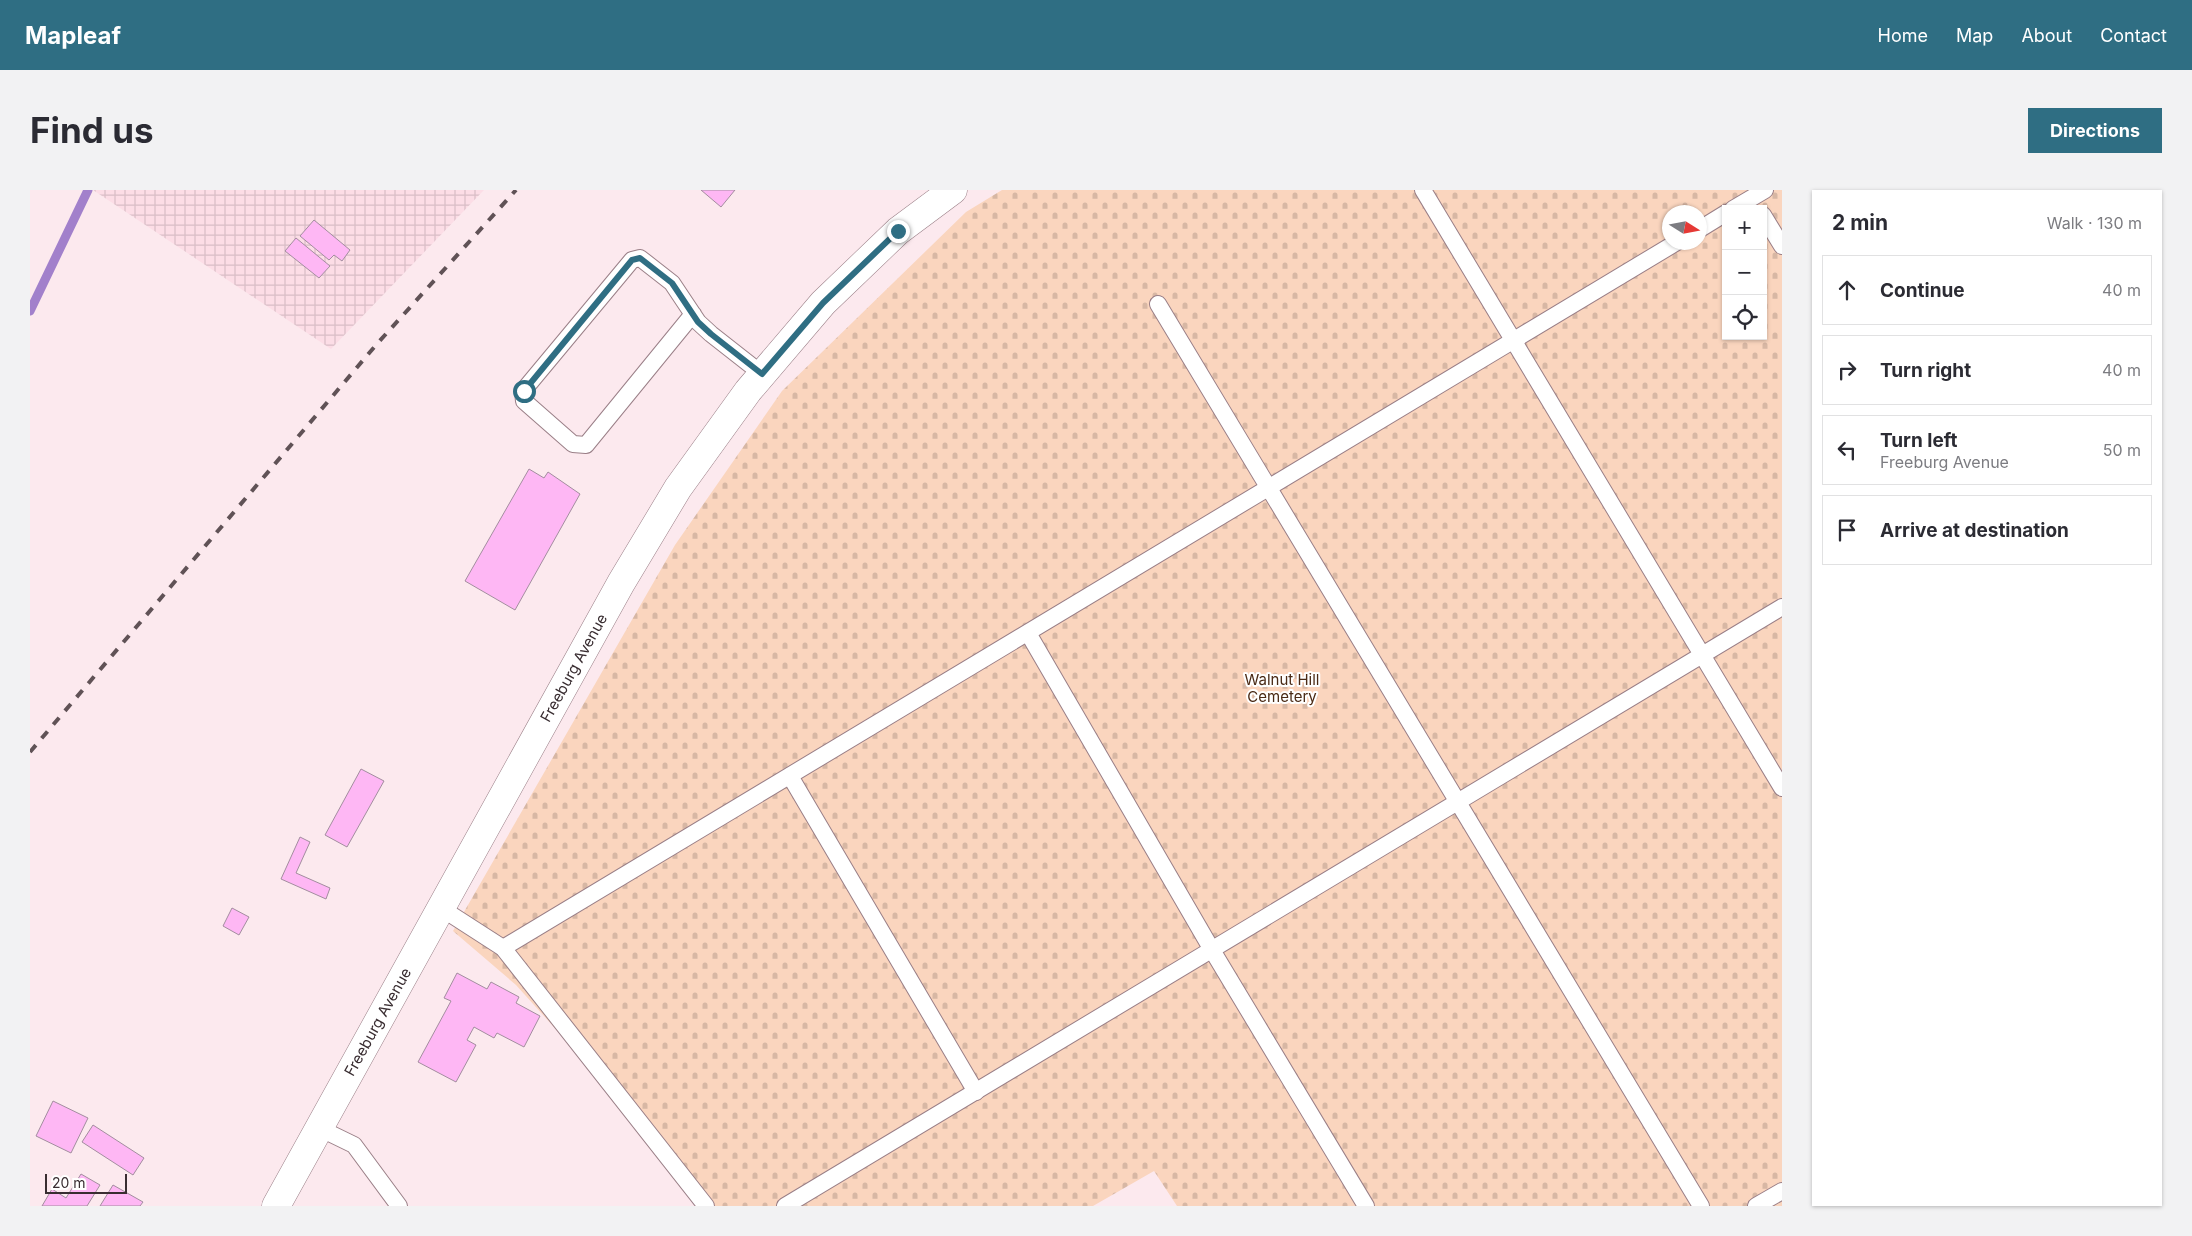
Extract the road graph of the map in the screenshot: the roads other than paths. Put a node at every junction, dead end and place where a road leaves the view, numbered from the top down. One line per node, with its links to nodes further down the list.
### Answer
1 (953, 190): 13 (main road, Freeburg Avenue)
2 (1423, 190): 12 (lane)
3 (1759, 199): 4 (lane)
4 (1743, 205)
5 (1722, 215): 7 (lane)
6 (1767, 222): 8 (lane)
7 (1707, 225)
8 (1782, 246)
9 (1664, 250): 12 (lane)
10 (1158, 304): 14 (lane)
11 (693, 314): 11 (lane); 13 (lane)
12 (1514, 340): 14 (lane); 17 (lane)
13 (762, 374): 21 (main road, Freeburg Avenue)
14 (1269, 488): 16 (lane); 20 (lane)
15 (1782, 607): 17 (lane)
16 (1028, 633): 18 (lane); 23 (lane)
17 (1702, 655): 19 (lane); 20 (lane)
18 (790, 776): 22 (lane); 24 (lane)
19 (1782, 788)
20 (1458, 802): 23 (lane); 32 (lane)
21 (441, 908): 22 (lane); 25 (main road, Freeburg Avenue)
22 (504, 948): 29 (lane)
23 (1212, 950): 24 (lane); 31 (lane)
24 (976, 1092): 30 (lane)
25 (319, 1128): 27 (main road, Freeburg Avenue); 28 (lane)
26 (1782, 1190): 33 (lane)
27 (276, 1206)
28 (399, 1206)
29 (706, 1206)
30 (785, 1206)
31 (1366, 1206)
32 (1701, 1206)
33 (1756, 1206)

